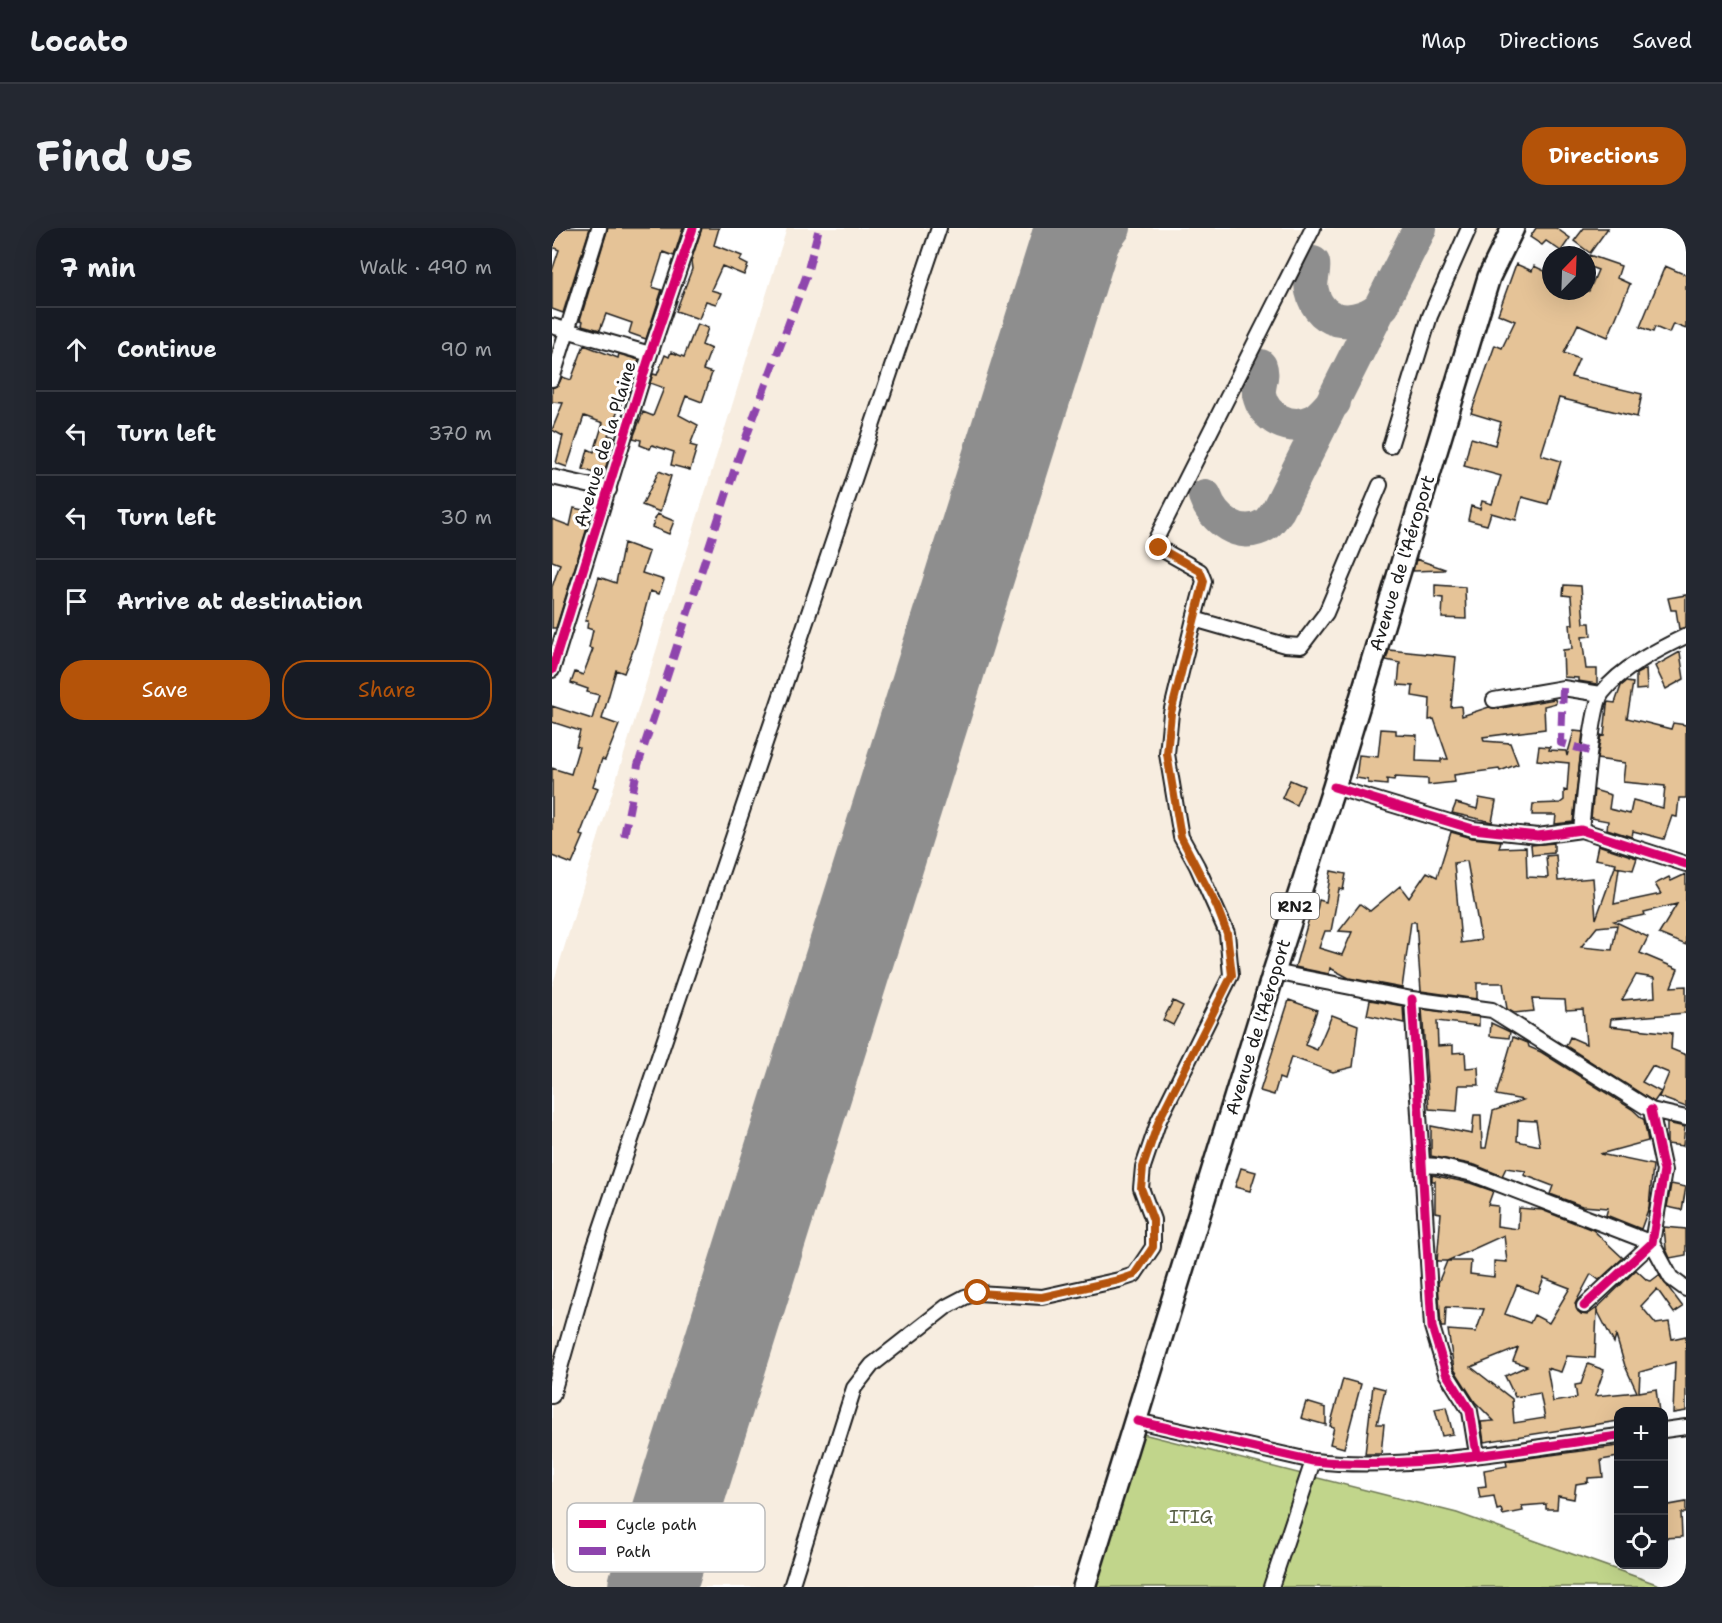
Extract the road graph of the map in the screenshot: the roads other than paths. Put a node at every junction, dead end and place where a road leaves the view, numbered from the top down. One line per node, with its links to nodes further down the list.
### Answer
1 (598, 228): 8 (street)
2 (693, 228): 9 (street, Avenue de la Plaine)
3 (939, 228): 31 (street)
4 (1313, 228): 15 (street)
5 (1469, 228): 11 (street)
6 (1513, 228): 20 (highway, Avenue de l'Aéroport / RN2)
7 (552, 326): 8 (street)
8 (567, 330): 9 (street); 10 (street)
9 (650, 354): 14 (street, Avenue de la Plaine)
10 (552, 379)
11 (1390, 446)
12 (552, 477): 14 (street)
13 (1380, 485): 15 (street)
14 (609, 490): 17 (street, Avenue de la Plaine)
15 (1194, 619): 38 (street)
16 (1686, 636): 18 (street)
17 (552, 670)
18 (1601, 694): 19 (street); 21 (street)
19 (1494, 700)
20 (1334, 787): 21 (street); 23 (highway, Avenue de l'Aéroport / RN2)
21 (1581, 830): 22 (street)
22 (1686, 864)
23 (1274, 972): 24 (street); 32 (highway, Avenue de l'Aéroport / RN2)
24 (1412, 999): 25 (street); 27 (street)
25 (1651, 1110): 26 (street); 28 (street)
26 (1686, 1118)
27 (1422, 1165): 28 (street); 36 (street)
28 (1653, 1243): 29 (street); 30 (street)
29 (1686, 1289)
30 (1584, 1306)
31 (552, 1396)
32 (1137, 1421): 37 (street); 39 (highway, Avenue de l'Aéroport / RN2)
33 (1686, 1427): 34 (street)
34 (1668, 1429)
35 (1614, 1437): 36 (street)
36 (1477, 1454): 37 (street)
37 (1313, 1461): 40 (street)
38 (791, 1587)
39 (1084, 1587)
40 (1271, 1587)

